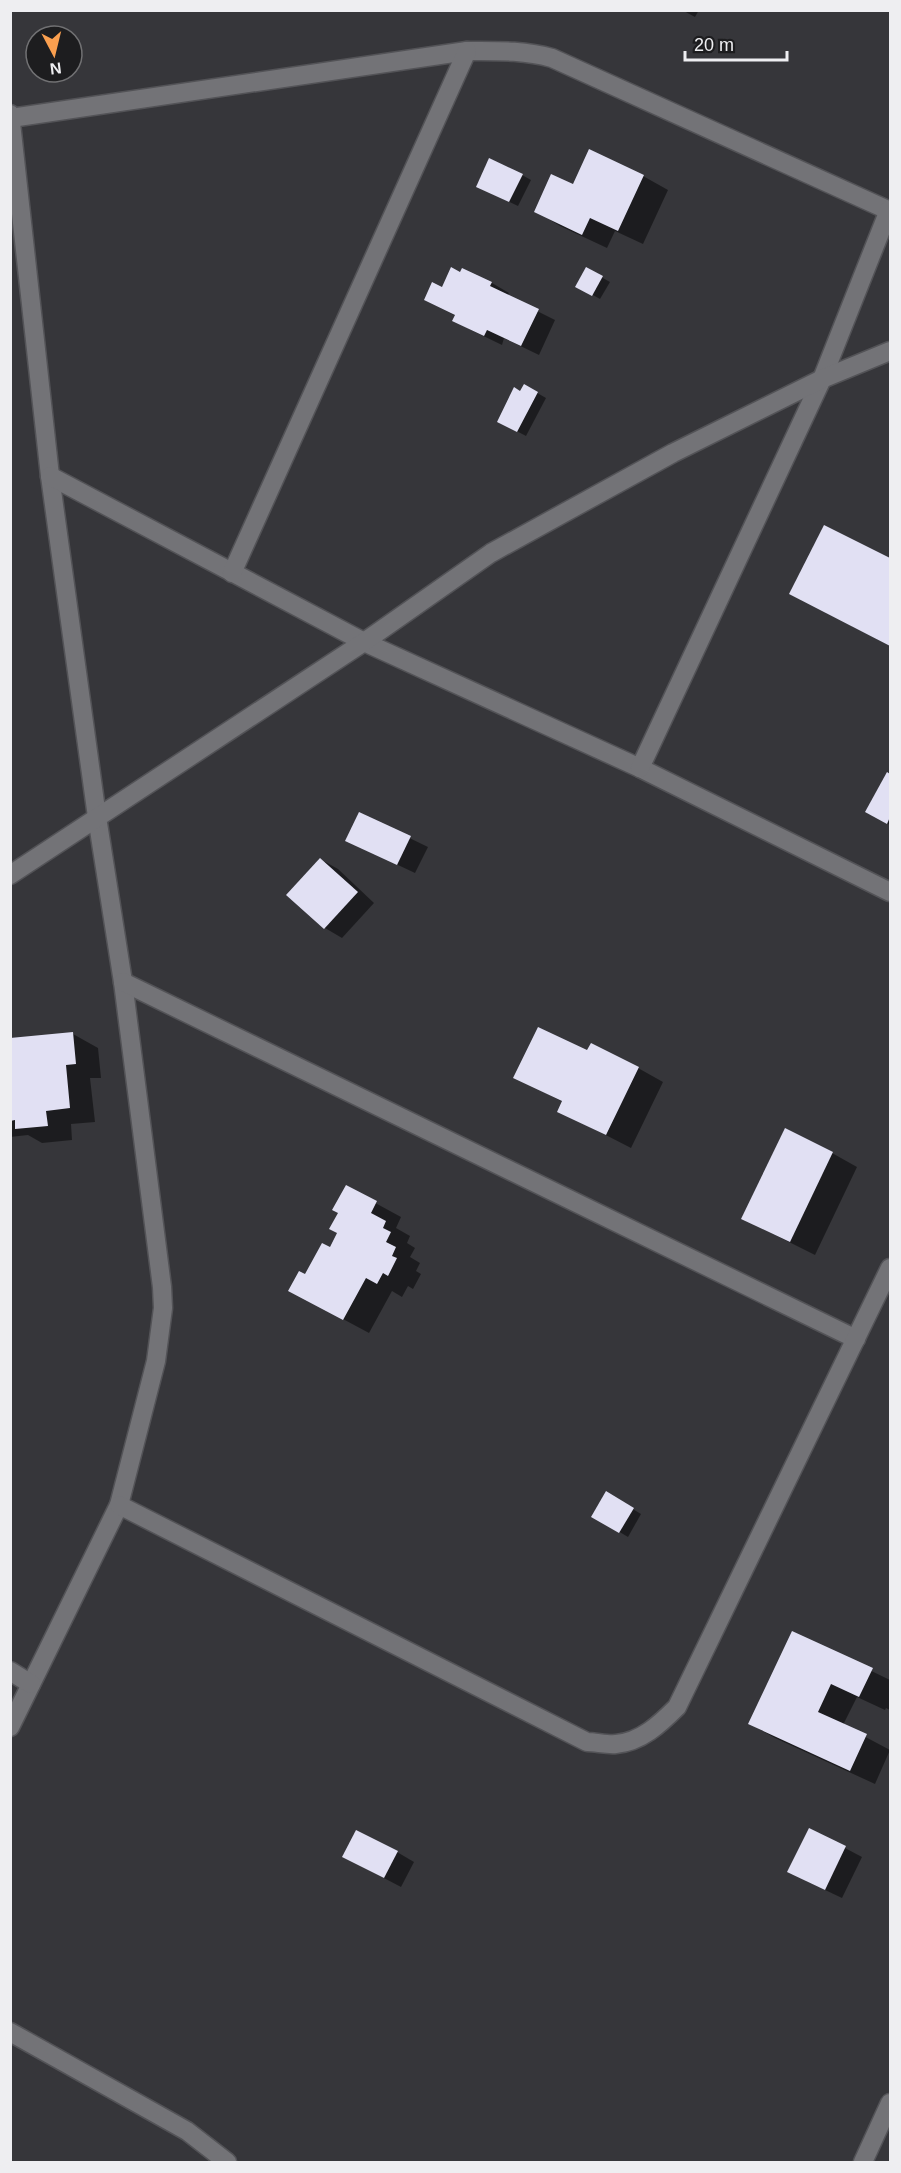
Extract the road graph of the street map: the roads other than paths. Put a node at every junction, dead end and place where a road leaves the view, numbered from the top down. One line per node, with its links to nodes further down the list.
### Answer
1 (467, 51): 2 (street); 3 (street); 7 (street)
2 (11, 116): 6 (street)
3 (890, 210): 5 (street)
4 (891, 351): 5 (street)
5 (822, 379): 8 (street); 9 (street)
6 (50, 476): 7 (street); 10 (street)
7 (232, 573): 8 (street)
8 (364, 642): 9 (street); 10 (street)
9 (640, 768): 12 (street)
10 (97, 817): 11 (street); 13 (street)
11 (10, 875)
12 (891, 892)
13 (123, 982): 15 (street); 16 (street)
14 (891, 1268): 15 (street)
15 (856, 1338): 16 (street)
16 (119, 1505): 18 (street)
17 (10, 1671): 18 (street)
18 (31, 1684): 19 (street)
19 (10, 1727)
20 (10, 2032): 22 (street)
21 (891, 2103): 23 (street)
22 (227, 2163)
23 (863, 2163)

